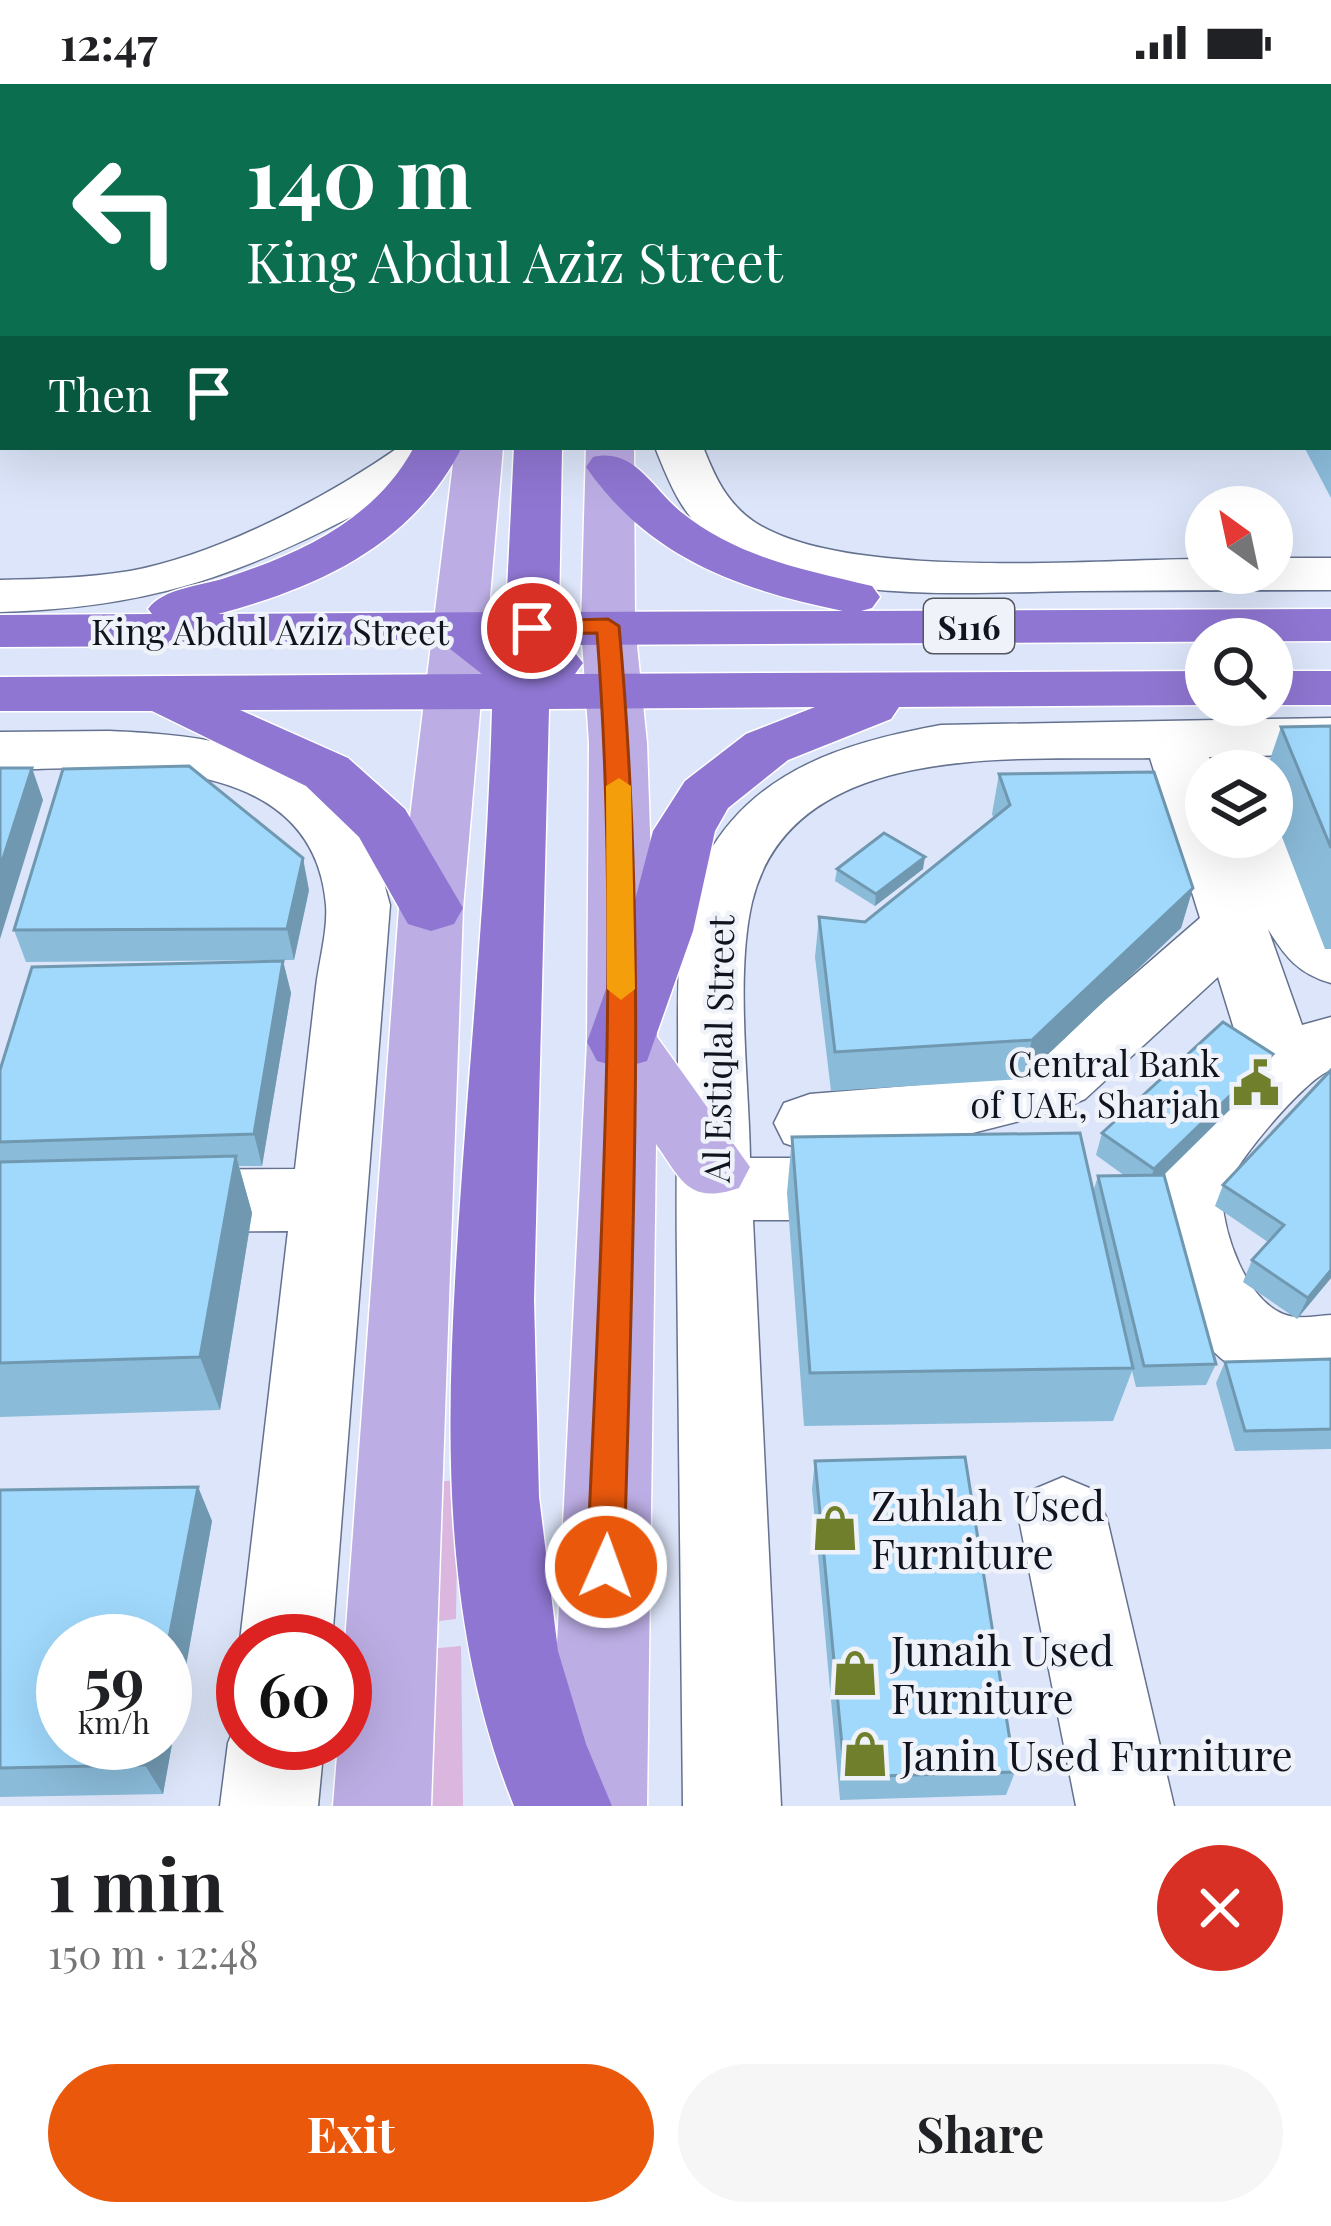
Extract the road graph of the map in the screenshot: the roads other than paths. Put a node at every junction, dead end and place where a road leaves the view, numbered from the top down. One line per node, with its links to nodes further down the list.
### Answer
1 (425, 450): 8 (street, King Abdul Aziz Street)
2 (437, 450): 8 (highway)
3 (479, 450): 12 (main road)
4 (537, 450): 12 (highway)
5 (680, 450): 7 (street)
6 (610, 457): 10 (highway); 11 (main road)
7 (1331, 574)
8 (8, 620): 12 (highway, King Abdul Aziz Street)
9 (1331, 625): 10 (highway, King Abdul Aziz Street / S116)
10 (1035, 626): 11 (highway, King Abdul Aziz Street / S116)
11 (610, 659): 12 (highway, King Abdul Aziz Street); 14 (highway, King Abdul Aziz Street / S116); 26 (main road)
12 (490, 660): 15 (highway, King Abdul Aziz Street); 23 (main road); 39 (highway)
13 (1331, 688): 17 (highway)
14 (918, 691): 18 (highway, King Abdul Aziz Street / S116); 26 (highway)
15 (150, 692): 16 (highway, King Abdul Aziz Street); 23 (highway)
16 (0, 694)
17 (1293, 701)
18 (1185, 717)
19 (1217, 726): 20 (street, Al Estiqlal Street); 24 (street); 29 (street, Al Estiqlal Street)
20 (1331, 736)
21 (0, 751): 23 (street)
22 (1273, 858): 25 (street)
23 (394, 907): 31 (street); 38 (main road)
24 (1234, 925): 27 (street); 28 (street)
25 (1331, 959)
26 (622, 1042): 29 (main road); 40 (main road)
27 (1306, 1055): 33 (street)
28 (810, 1123)
29 (714, 1178): 30 (street); 41 (street, Al Estiqlal Street)
30 (953, 1188)
31 (329, 1200): 32 (street); 35 (street)
32 (0, 1202)
33 (1331, 1351)
34 (1063, 1519): 42 (street)
35 (289, 1614)
36 (272, 1770): 37 (street)
37 (269, 1806)
38 (382, 1806)
39 (563, 1806)
40 (598, 1806)
41 (732, 1806)
42 (1125, 1806)

